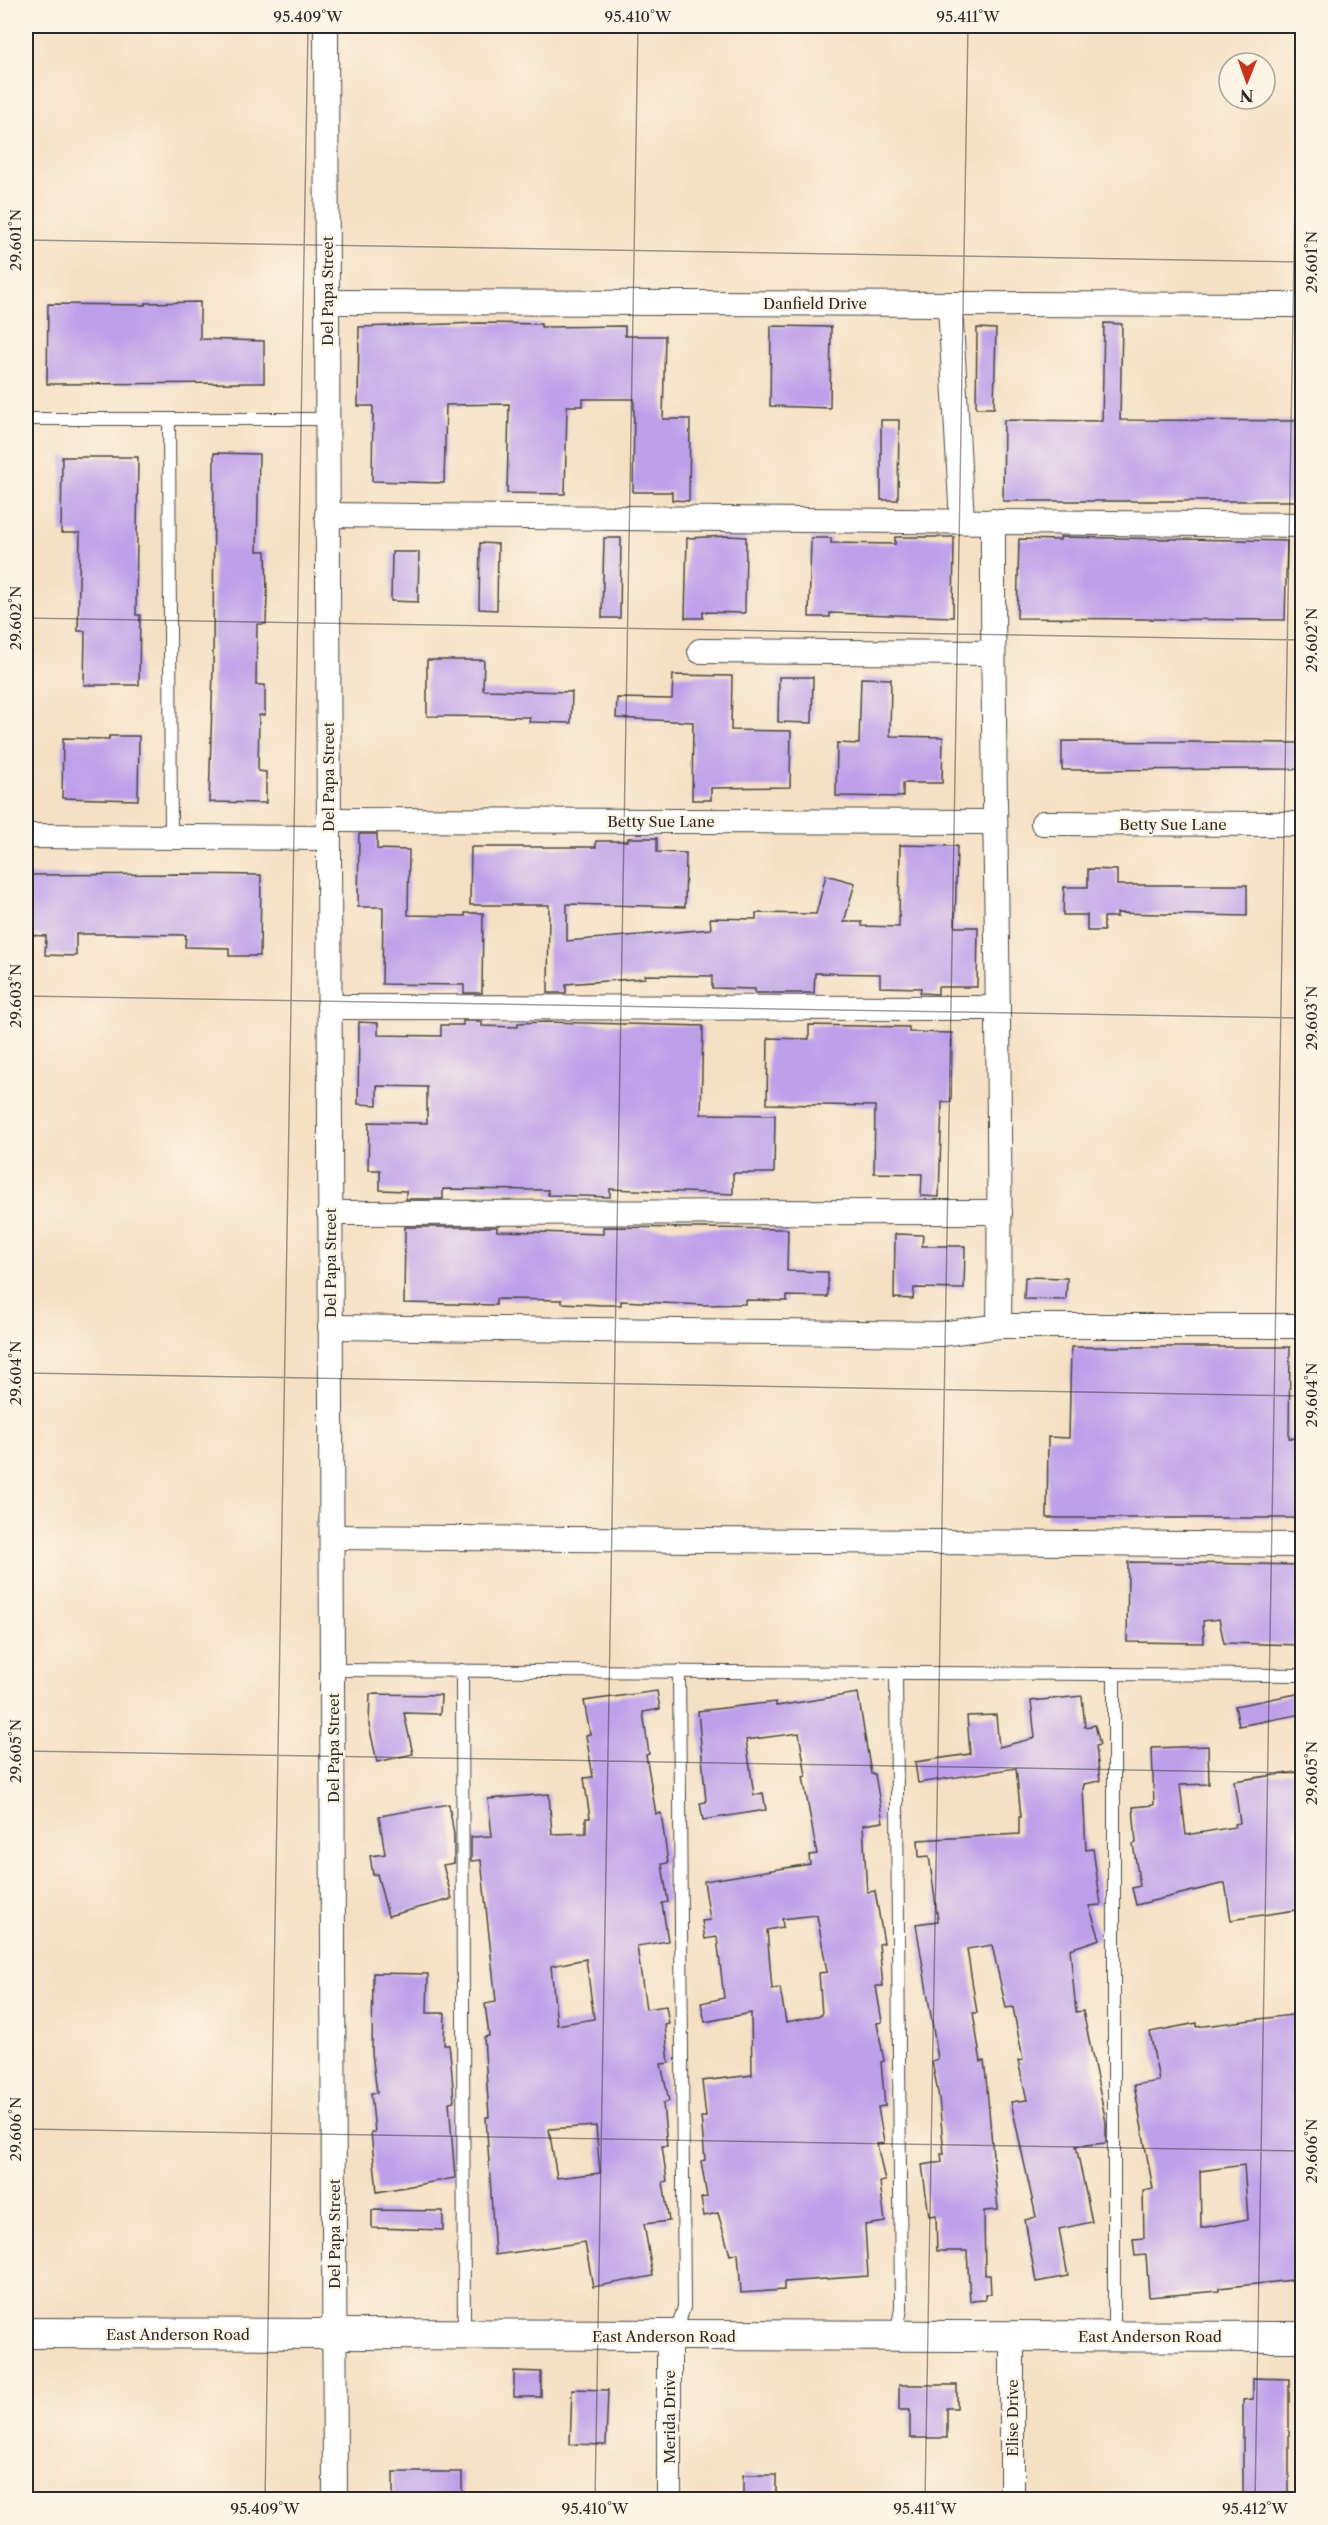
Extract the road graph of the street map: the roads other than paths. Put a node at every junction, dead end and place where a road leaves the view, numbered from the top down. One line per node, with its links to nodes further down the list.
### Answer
1 (326, 26): 2 (street, Del Papa Street)
2 (327, 302): 3 (street, Danfield Drive); 7 (street, Del Papa Street)
3 (950, 304): 4 (street, Danfield Drive); 9 (street)
4 (1302, 305)
5 (26, 419): 6 (lane)
6 (169, 419): 7 (lane); 19 (lane)
7 (327, 419): 8 (street, Del Papa Street)
8 (327, 515): 9 (street); 17 (street, Del Papa Street)
9 (962, 521): 10 (street)
10 (993, 521): 11 (street); 13 (street)
11 (1302, 525)
12 (700, 651): 13 (street)
13 (993, 653): 14 (street)
14 (994, 822): 17 (street, Betty Sue Lane); 21 (street)
15 (1043, 823): 16 (street, Betty Sue Lane)
16 (1302, 824)
17 (328, 829): 19 (street, Betty Sue Lane); 20 (street, Del Papa Street)
18 (26, 836): 19 (street, Betty Sue Lane)
19 (171, 837)
20 (329, 1007): 21 (street); 23 (street, Del Papa Street)
21 (998, 1008): 22 (street)
22 (1000, 1212): 23 (street); 24 (street)
23 (329, 1213): 26 (street, Del Papa Street)
24 (999, 1326): 25 (street); 26 (street)
25 (1302, 1326)
26 (330, 1327): 27 (street, Del Papa Street)
27 (332, 1537): 28 (street); 29 (street, Del Papa Street)
28 (1302, 1545)
29 (333, 1670): 30 (lane); 36 (street, Del Papa Street)
30 (462, 1670): 31 (lane); 38 (lane)
31 (679, 1671): 32 (lane); 39 (lane)
32 (896, 1673): 33 (lane); 37 (lane)
33 (1114, 1674): 34 (lane); 41 (lane)
34 (1302, 1675)
35 (26, 2333): 36 (street, East Anderson Road)
36 (334, 2335): 38 (street, East Anderson Road); 43 (street, Del Papa Street)
37 (896, 2335): 39 (street, East Anderson Road); 40 (street, East Anderson Road)
38 (464, 2336): 39 (street, East Anderson Road)
39 (675, 2336): 44 (street, Merida Drive)
40 (1012, 2336): 41 (street, East Anderson Road); 45 (street, Elise Drive)
41 (1114, 2336): 42 (street, East Anderson Road)
42 (1302, 2337)
43 (335, 2499)
44 (669, 2499)
45 (1012, 2499)

